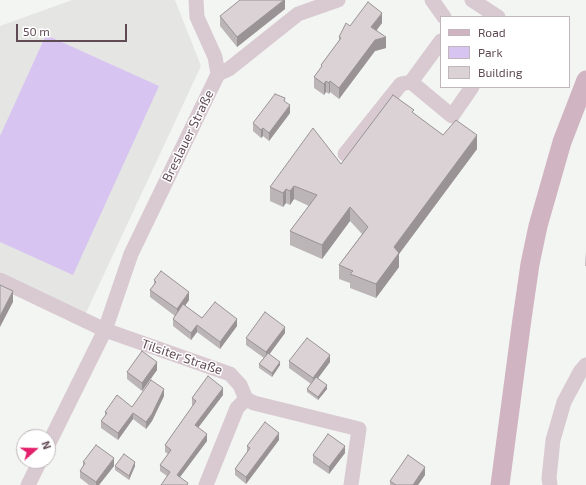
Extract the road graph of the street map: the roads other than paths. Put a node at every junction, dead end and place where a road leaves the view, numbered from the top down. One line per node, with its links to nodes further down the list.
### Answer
1 (196, 0): 8 (street)
2 (338, 0): 8 (street, Breslauer Straße)
3 (432, 0): 5 (street)
4 (472, 0): 6 (street)
5 (443, 16)
6 (496, 16)
7 (440, 42): 10 (street)
8 (218, 74): 14 (street, Breslauer Straße)
9 (586, 80): 22 (main road)
10 (411, 82): 11 (street); 12 (street)
11 (471, 88)
12 (345, 154)
13 (0, 280): 14 (street)
14 (105, 330): 16 (street, Tilsiter Straße); 17 (street, Breslauer Straße)
15 (586, 365): 23 (street)
16 (246, 399): 20 (street); 21 (street)
17 (56, 429)
18 (36, 469): 19 (street)
19 (28, 485)
20 (206, 485)
21 (351, 485)
22 (500, 485)
23 (550, 485)

